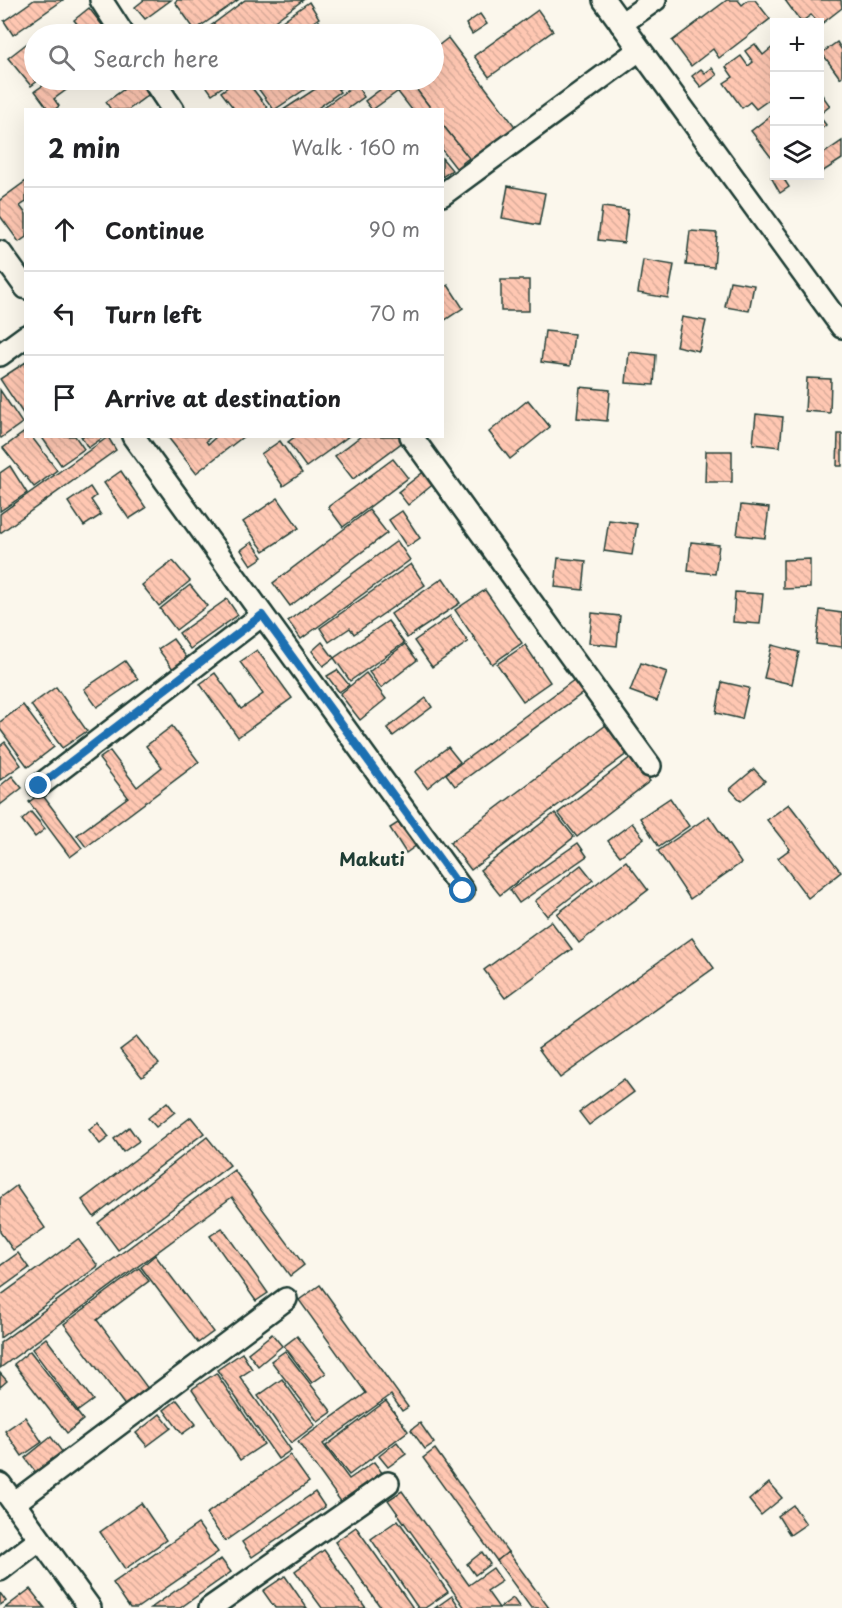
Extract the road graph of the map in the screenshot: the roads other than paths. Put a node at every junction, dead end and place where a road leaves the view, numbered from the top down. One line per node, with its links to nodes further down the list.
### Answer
1 (101, 0): 4 (street)
2 (604, 0): 5 (street)
3 (655, 0): 5 (street)
4 (117, 24)
5 (621, 24): 6 (street)
6 (639, 50): 9 (street); 12 (street)
7 (160, 90): 8 (street)
8 (172, 108)
9 (444, 194)
10 (0, 252): 11 (street)
11 (24, 285)
12 (842, 327)
13 (24, 337): 14 (street)
14 (0, 355)
15 (134, 438): 17 (street)
16 (412, 438): 18 (street)
17 (262, 615): 19 (street); 20 (street)
18 (650, 765)
19 (39, 786)
20 (463, 891)
21 (286, 1299): 24 (street)
22 (388, 1483): 28 (street)
23 (0, 1484): 24 (street)
24 (14, 1503): 25 (street)
25 (39, 1540): 26 (street); 27 (street)
26 (0, 1570)
27 (90, 1608)
28 (210, 1608)

